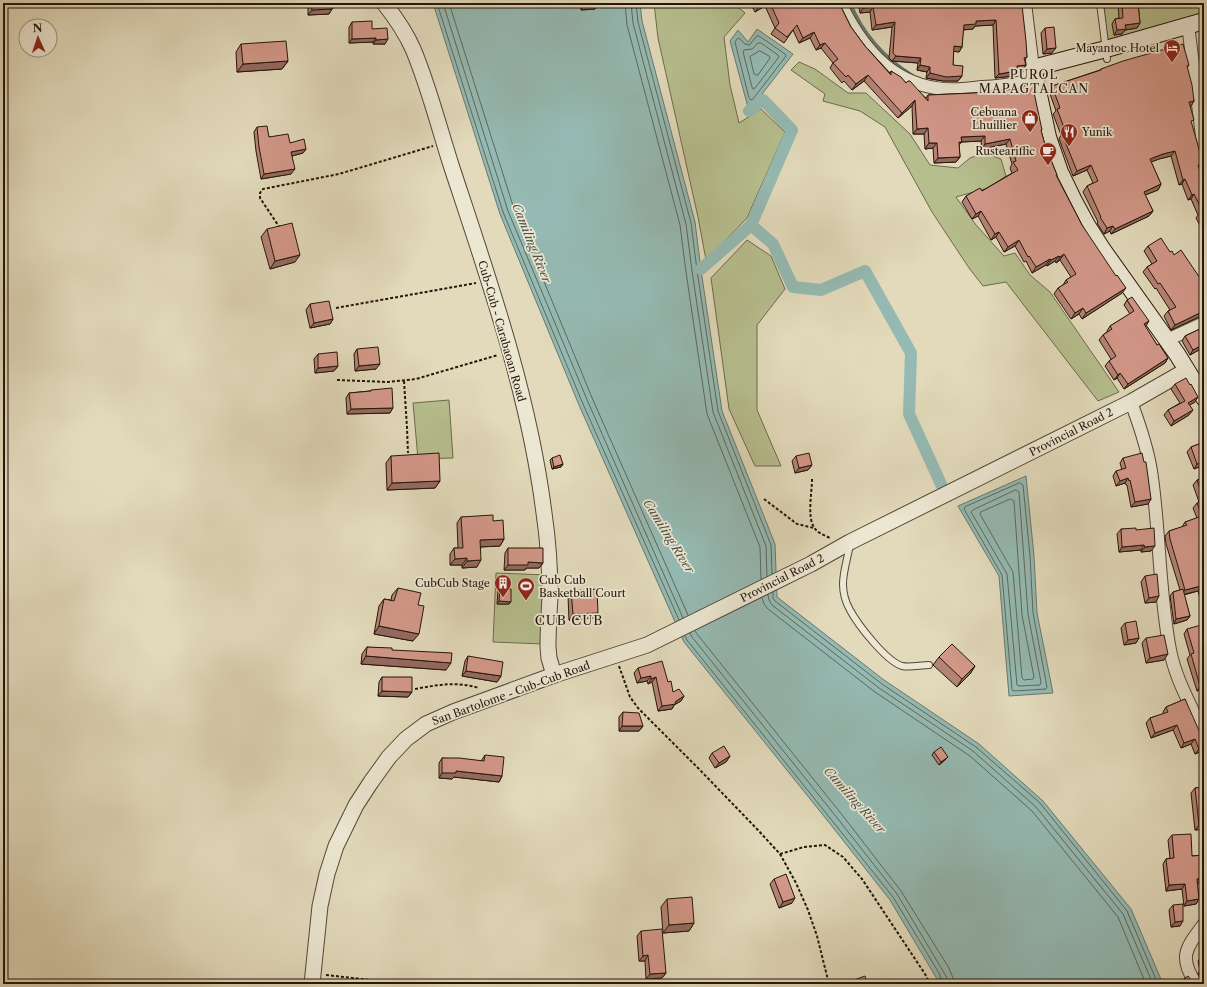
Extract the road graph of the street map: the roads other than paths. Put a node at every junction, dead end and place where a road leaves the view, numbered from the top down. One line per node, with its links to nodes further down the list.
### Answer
1 (384, 3): 18 (street, Cub-Cub - Carabaoan Road)
2 (840, 3): 8 (street)
3 (1026, 3): 8 (street)
4 (1100, 3): 7 (lane)
5 (1204, 21): 6 (main road)
6 (1194, 30): 7 (main road); 9 (street)
7 (1106, 54): 8 (main road)
8 (1030, 76): 11 (main road)
9 (1204, 152)
10 (1204, 323): 11 (street)
11 (1167, 340): 12 (main road)
12 (1186, 370): 13 (main road); 14 (street, Provincial Road 2)
13 (1204, 398)
14 (1132, 402): 15 (street, Provincial Road 2); 19 (street)
15 (848, 544): 16 (street, Provincial Road 2); 17 (lane)
16 (647, 644): 18 (street, San Bartolome - Cub-Cub Road)
17 (929, 665)
18 (554, 675): 21 (street, San Bartolome - Cub-Cub Road)
19 (1204, 737)
20 (1204, 924): 22 (street)
21 (312, 979)
22 (1196, 984)

